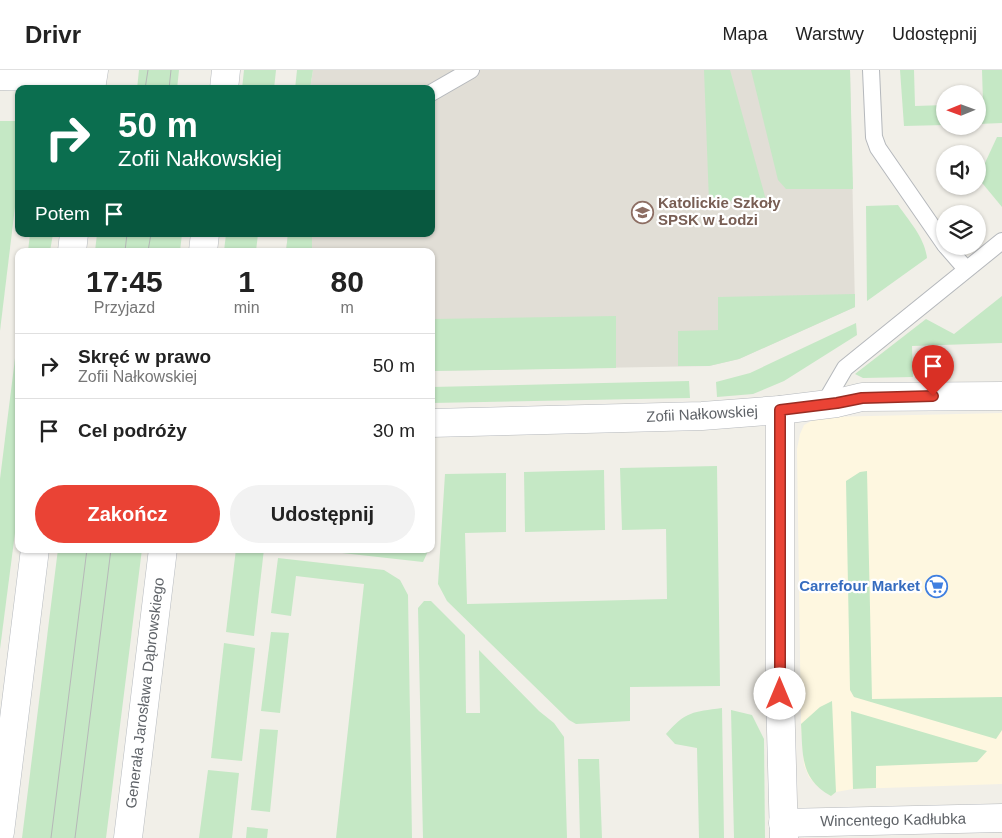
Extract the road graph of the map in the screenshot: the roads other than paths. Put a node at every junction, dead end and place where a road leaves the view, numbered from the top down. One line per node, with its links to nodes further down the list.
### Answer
1 (226, 70): 6 (street)
2 (471, 70): 7 (lane)
3 (871, 70): 8 (lane)
4 (0, 76): 5 (street)
5 (92, 79)
6 (224, 85)
7 (435, 91)
8 (936, 232)
9 (1002, 241): 11 (lane)
10 (954, 255): 11 (lane)
11 (966, 269): 13 (lane)
12 (1002, 396): 13 (street, Zofii Nałkowskiej)
13 (824, 404): 14 (street, Zofii Nałkowskiej)
14 (780, 410): 15 (street, Zofii Nałkowskiej); 19 (street)
15 (435, 422)
16 (35, 553): 20 (street)
17 (163, 553): 21 (street, Generała Jarosława Dąbrowskiego)
18 (1002, 818): 19 (street, Wincentego Kadłubka)
19 (784, 831)
20 (0, 832)
21 (128, 838)

